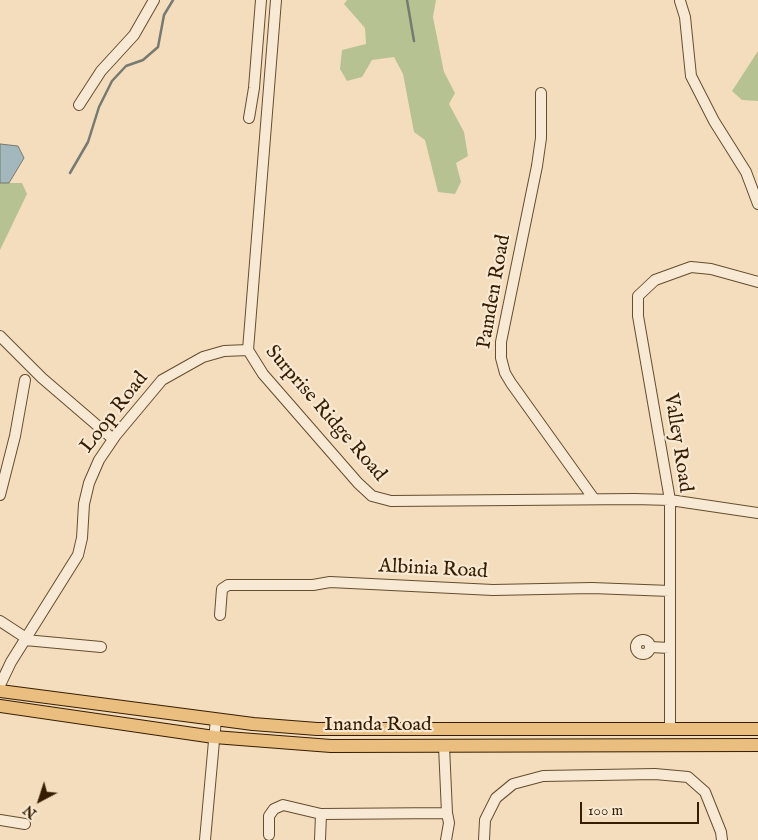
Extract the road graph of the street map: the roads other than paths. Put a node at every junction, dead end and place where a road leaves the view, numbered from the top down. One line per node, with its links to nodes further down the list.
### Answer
1 (154, 0): 6 (street)
2 (261, 0): 7 (street)
3 (276, 0): 11 (street, Surprise Ridge Road)
4 (680, 1): 8 (street)
5 (541, 93): 15 (street, Pamden Road)
6 (78, 105)
7 (249, 118)
8 (758, 204)
9 (758, 281): 16 (street, Valley Road)
10 (0, 336): 13 (street)
11 (248, 350): 13 (street, Loop Road); 15 (street, Surprise Ridge Road)
12 (25, 380): 14 (street)
13 (113, 440): 21 (street, Loop Road)
14 (0, 495)
15 (594, 500): 16 (street, Surprise Ridge Road)
16 (670, 500): 17 (street, Surprise Ridge Road); 18 (street, Valley Road)
17 (758, 513)
18 (670, 591): 19 (street, Albinia Road); 24 (street, Valley Road)
19 (220, 615)
20 (0, 621): 21 (street)
21 (26, 639): 23 (street); 25 (street, Loop Road)
22 (650, 647): 24 (street)
23 (101, 648)
24 (670, 648): 32 (street, Valley Road)
25 (0, 685)
26 (0, 691): 27 (main road, Inanda Road)
27 (72, 700): 29 (main road); 30 (main road, Inanda Road)
28 (0, 706): 29 (main road, Inanda Road)
29 (103, 719): 34 (main road, Inanda Road)
30 (216, 719): 31 (main road, Inanda Road); 34 (street)
31 (307, 729): 32 (main road, Inanda Road); 35 (main road)
32 (670, 729): 33 (main road, Inanda Road)
33 (758, 729)
34 (214, 736): 35 (main road, Inanda Road); 43 (street)
35 (313, 745): 37 (main road, Inanda Road)
36 (758, 745): 37 (main road, Inanda Road)
37 (444, 746): 38 (street)
38 (447, 813): 39 (street); 45 (street)
39 (321, 814): 42 (street); 44 (street)
40 (0, 820): 41 (street)
41 (25, 824)
42 (269, 835)
43 (205, 840)
44 (320, 840)
45 (446, 840)
46 (484, 840): 47 (street)
47 (722, 840)

